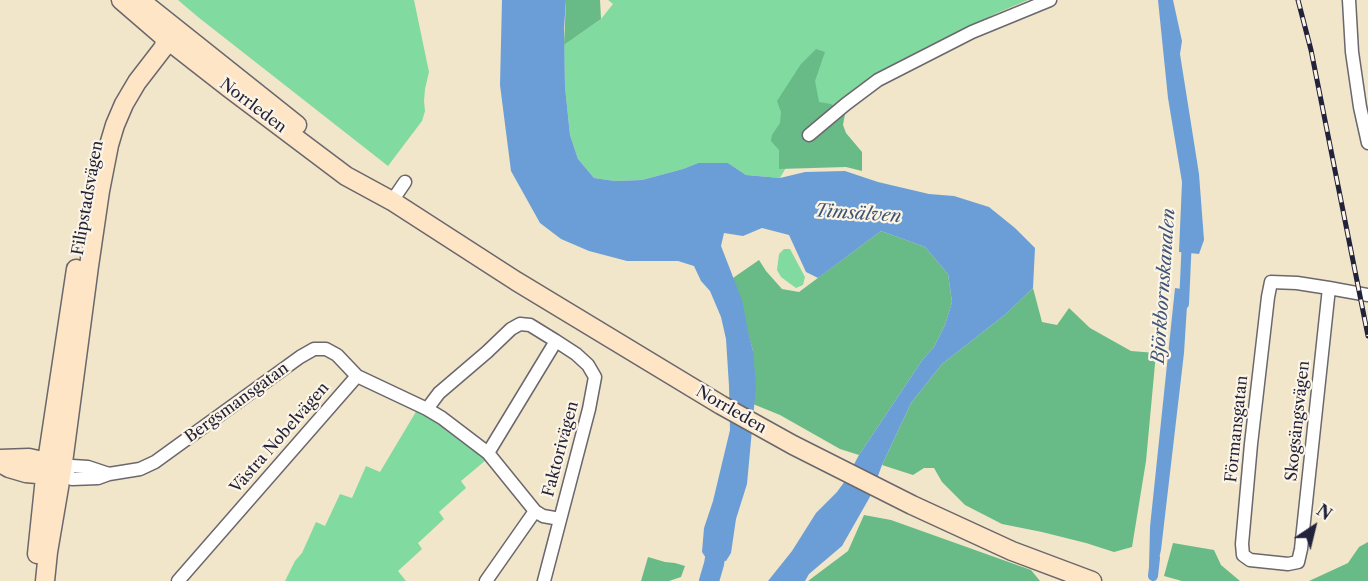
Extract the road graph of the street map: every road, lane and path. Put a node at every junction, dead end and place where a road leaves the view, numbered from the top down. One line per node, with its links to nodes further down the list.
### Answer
1 (121, 0): 5 (street, Norrleden)
2 (140, 0): 5 (street, Norrleden)
3 (1349, 0): 7 (street)
4 (1045, 1): 6 (street)
5 (169, 32): 9 (street, Norrleden); 17 (street, Filipstadsvägen)
6 (809, 135)
7 (1368, 143)
8 (405, 182): 9 (street)
9 (392, 201): 26 (street, Norrleden)
10 (1329, 288): 11 (street); 20 (street, Skogsängsvägen); 20 (street, Förmansgatan)
11 (1368, 295)
12 (556, 341): 14 (street); 15 (street); 19 (street, Faktorivägen)
13 (357, 376): 14 (street); 17 (street, Bergsmansgatan); 23 (street, Västra Nobelvägen)
14 (427, 409): 15 (street)
15 (488, 453): 18 (street)
16 (0, 461): 17 (street, Bergsmansgatan)
17 (54, 469): 21 (street, Filipstadsvägen); 22 (street, Filipstadsvägen)
18 (535, 510): 19 (street); 24 (street)
19 (560, 519): 25 (street, Faktorivägen)
20 (1266, 562)
21 (33, 581)
22 (45, 581)
23 (178, 581)
24 (486, 581)
25 (544, 581)
26 (1092, 581)

